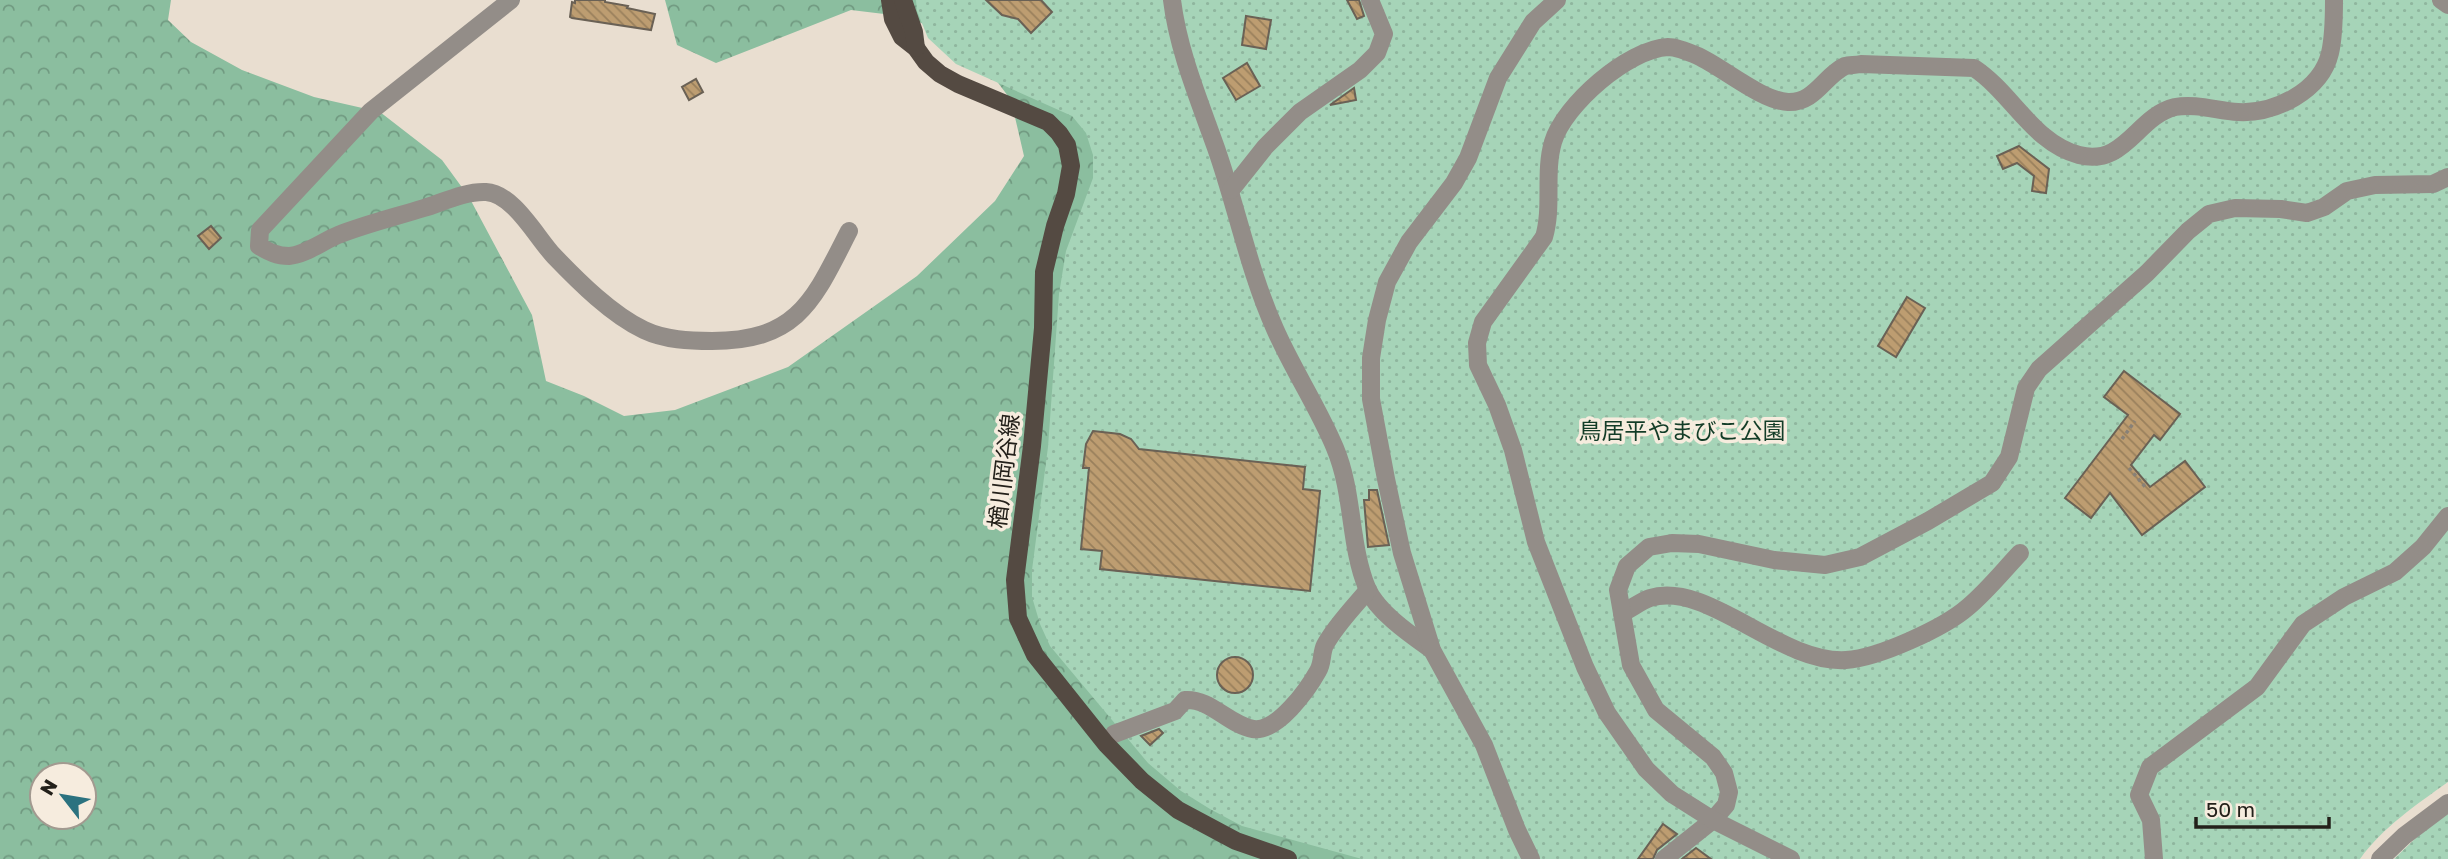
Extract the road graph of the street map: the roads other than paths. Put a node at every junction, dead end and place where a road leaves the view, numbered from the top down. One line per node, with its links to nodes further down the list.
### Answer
1 (511, 0): 13 (street)
2 (890, 0): 10 (main road, 楢川岡谷線)
3 (903, 0): 10 (main road)
4 (1172, 0): 12 (street)
5 (1370, 0): 12 (street)
6 (1557, 0): 18 (street)
7 (2334, 0): 21 (street)
8 (2441, 0): 9 (street)
9 (2448, 5)
10 (916, 48): 22 (main road, 楢川岡谷線)
11 (2448, 177): 17 (street)
12 (1231, 190): 16 (street)
13 (849, 230)
14 (2448, 516): 26 (street)
15 (2020, 553): 17 (street)
16 (1368, 590): 18 (street); 19 (street)
17 (1622, 613): 21 (street)
18 (1432, 650): 23 (street)
19 (1114, 734)
20 (2448, 803): 27 (street)
21 (1713, 820): 24 (street); 25 (street)
22 (1288, 859)
23 (1531, 859)
24 (1664, 859)
25 (1790, 859)
26 (2154, 859)
27 (2380, 859)

